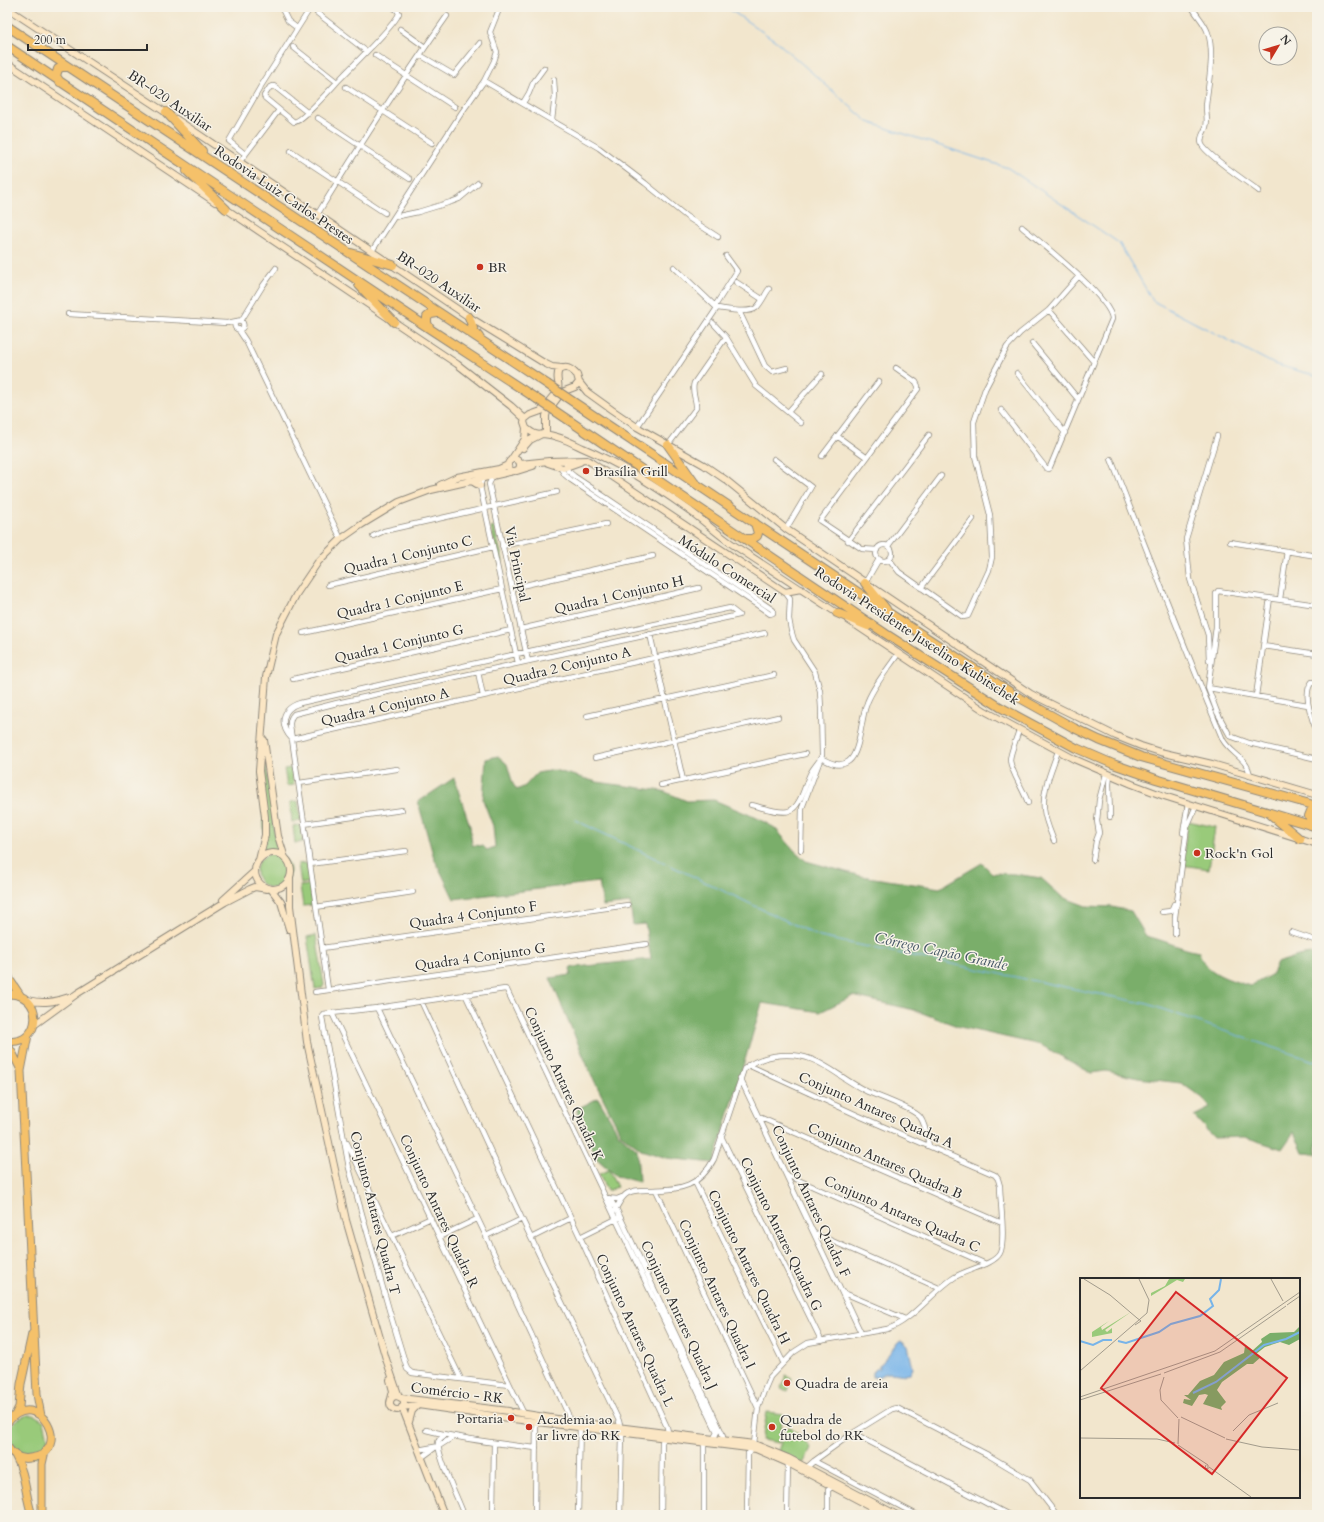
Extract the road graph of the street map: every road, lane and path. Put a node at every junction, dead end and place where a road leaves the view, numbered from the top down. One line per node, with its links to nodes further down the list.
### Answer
1 (282, 7): 10 (street)
2 (311, 7): 10 (street)
3 (393, 7): 16 (street)
4 (500, 7): 24 (street)
5 (1192, 7): 46 (street)
6 (7, 8): 31 (main road, BR-020 Auxiliar)
7 (317, 13): 16 (street)
8 (447, 16): 15 (street)
9 (7, 26): 20 (highway, Rodovia Luiz Carlos Prestes)
10 (297, 28): 39 (street)
11 (400, 30): 15 (street)
12 (480, 43): 18 (street)
13 (7, 46): 26 (highway)
14 (293, 47): 25 (street)
15 (425, 47): 18 (street)
16 (366, 50): 25 (street)
17 (375, 55): 22 (street)
18 (420, 55): 22 (street)
19 (7, 63): 47 (main road)
20 (68, 67): 26 (highway); 41 (highway, Rodovia Luiz Carlos Prestes)
21 (544, 68): 28 (street)
22 (407, 76): 29 (street); 32 (street)
23 (554, 80): 35 (street)
24 (484, 81): 28 (street); 50 (street)
25 (337, 82): 33 (street)
26 (61, 83): 40 (highway)
27 (346, 86): 32 (street)
28 (523, 103): 35 (street)
29 (455, 107)
30 (279, 110): 33 (street); 33 (street); 39 (street)
31 (166, 112): 41 (highway); 42 (main road, BR-020 Auxiliar)
32 (383, 112): 36 (street); 37 (street)
33 (308, 113)
34 (318, 118): 37 (street)
35 (552, 120): 52 (street)
36 (432, 143)
37 (361, 146): 43 (street); 44 (street)
38 (291, 151): 44 (street)
39 (245, 154): 42 (street)
40 (172, 157): 47 (highway); 59 (highway)
41 (212, 162): 53 (highway, Rodovia Luiz Carlos Prestes)
42 (239, 163): 49 (main road, BR-020 Auxiliar)
43 (410, 179)
44 (337, 182): 48 (street); 49 (street)
45 (478, 183): 50 (street)
46 (1259, 191)
47 (226, 209): 71 (main road)
48 (385, 212)
49 (317, 215): 54 (main road, BR-020 Auxiliar)
50 (394, 217): 54 (street)
51 (1022, 227): 60 (street)
52 (718, 237)
53 (343, 250): 56 (highway); 67 (highway, Rodovia Luiz Carlos Prestes)
54 (372, 251): 56 (main road, BR-020 Auxiliar)
55 (726, 256): 64 (street)
56 (393, 265): 69 (main road, BR-020 Auxiliar)
57 (674, 267): 64 (street)
58 (276, 268): 70 (street)
59 (348, 274): 71 (highway); 76 (highway)
60 (1079, 276): 65 (street); 81 (street)
61 (736, 282): 63 (street)
62 (769, 289): 63 (street)
63 (762, 299): 66 (street)
64 (716, 307): 66 (street); 95 (street)
65 (1049, 310): 81 (street); 147 (street)
66 (740, 311): 83 (street)
67 (437, 313): 76 (highway); 80 (highway, Rodovia Luiz Carlos Prestes)
68 (68, 314): 72 (street)
69 (469, 317): 80 (highway); 82 (main road, BR-020 Auxiliar)
70 (239, 321): 72 (street); 74 (street); 75 (street)
71 (394, 322): 93 (main road)
72 (227, 323): 75 (street)
73 (713, 323): 77 (street)
74 (244, 326): 75 (street); 78 (street)
75 (236, 328): 78 (street)
76 (430, 329): 126 (highway, Rodovia Presidente Juscelino Kubitschek, bridge)
77 (726, 337): 92 (street); 102 (street)
78 (246, 341): 127 (street)
79 (1032, 343): 90 (street)
80 (486, 344): 89 (highway, Rodovia Luiz Carlos Prestes)
81 (1094, 362): 90 (street)
82 (562, 368): 88 (main road, BR-020 Auxiliar); 93 (main road)
83 (787, 368)
84 (896, 368): 104 (street)
85 (1017, 373): 97 (street)
86 (822, 374): 92 (street)
87 (879, 381): 100 (street)
88 (579, 382): 95 (main road); 98 (main road)
89 (547, 384): 116 (highway, Rodovia Presidente Juscelino Kubitschek, bridge)
90 (1078, 399): 97 (street)
91 (1001, 410): 97 (street)
92 (788, 412): 94 (street)
93 (525, 419): 96 (main road)
94 (801, 423)
95 (637, 427): 102 (main road)
96 (526, 428): 98 (main road); 107 (main road)
97 (1065, 433)
98 (542, 435): 107 (main road); 130 (main road)
99 (928, 435): 128 (street)
100 (837, 436): 103 (street); 104 (street)
101 (1217, 436): 180 (street)
102 (668, 445): 116 (highway); 124 (main road)
103 (822, 456)
104 (866, 457): 128 (street)
105 (774, 459): 124 (street)
106 (1112, 459): 207 (street)
107 (514, 462): 108 (main road, Módulo Comercial); 109 (main road, Módulo Comercial); 110 (main road); 110 (main road)
108 (563, 465): 110 (main road); 138 (main road, Módulo Comercial); 156 (street, Módulo Comercial)
109 (486, 471): 113 (main road); 117 (main road, Módulo Comercial)
110 (515, 471): 111 (main road)
111 (497, 474): 113 (main road); 119 (street, Via Principal)
112 (941, 476): 132 (street)
113 (483, 477): 114 (main road); 115 (street, Via Principal)
114 (470, 480): 115 (main road); 117 (main road)
115 (480, 486): 120 (street, Via Principal)
116 (697, 486): 122 (highway, Rodovia Presidente Juscelino Kubitschek)
117 (431, 490): 127 (main road)
118 (557, 492): 119 (street)
119 (493, 505): 120 (street); 131 (street, Via Principal)
120 (484, 507): 125 (street); 133 (street, Via Principal)
121 (973, 519): 147 (street)
122 (756, 523): 126 (highway); 158 (highway, Rodovia Presidente Juscelino Kubitschek)
123 (606, 524): 131 (street)
124 (786, 529): 143 (main road)
125 (373, 536)
126 (745, 538): 166 (highway, Rodovia Presidente Juscelino Kubitschek)
127 (341, 539): 195 (main road)
128 (848, 541): 134 (street)
129 (1230, 542): 135 (street)
130 (732, 544): 138 (main road, Módulo Comercial); 149 (main road)
131 (502, 546): 141 (street, Via Principal)
132 (888, 546): 134 (street); 140 (street)
133 (493, 547): 142 (street, Via Principal); 144 (street, Quadra 1 Conjunto C)
134 (877, 550): 139 (street)
135 (1287, 551): 137 (street); 154 (street)
136 (653, 556): 145 (street)
137 (1317, 556)
138 (733, 557): 150 (main road, Módulo Comercial)
139 (879, 558): 140 (street); 143 (street)
140 (889, 559): 147 (street)
141 (506, 564): 142 (street); 145 (street, Via Principal)
142 (497, 566): 148 (street, Via Principal)
143 (865, 583): 158 (highway); 207 (main road)
144 (328, 585)
145 (512, 588): 151 (street, Via Principal)
146 (699, 588): 160 (street, Quadra 1 Conjunto H)
147 (921, 588)
148 (502, 589): 152 (street, Via Principal); 163 (street, Quadra 1 Conjunto E)
149 (801, 589): 150 (main road, Módulo Comercial); 157 (main road)
150 (785, 592): 203 (street)
151 (513, 596): 152 (street); 160 (street, Via Principal)
152 (504, 598): 161 (street, Via Principal)
153 (1270, 598): 154 (street); 170 (street); 180 (street)
154 (1280, 599): 155 (street)
155 (1317, 605)
156 (765, 607)
157 (837, 613): 166 (highway); 174 (main road)
158 (892, 616): 216 (highway, Rodovia Presidente Juscelino Kubitschek)
159 (661, 622): 162 (street); 162 (street); 167 (street)
160 (520, 629): 168 (street, Via Principal)
161 (511, 630): 169 (street, Via Principal); 184 (street, Quadra 1 Conjunto G)
162 (663, 631): 165 (street)
163 (303, 633)
164 (765, 633): 176 (street, Quadra 2 Conjunto A)
165 (650, 634): 171 (street); 176 (street)
166 (886, 634): 218 (highway, Rodovia Presidente Juscelino Kubitschek)
167 (578, 640): 171 (street); 172 (street)
168 (524, 643): 169 (street); 172 (street, Via Principal)
169 (514, 646): 173 (street, Via Principal)
170 (1263, 646): 175 (street); 189 (street)
171 (580, 649): 177 (street)
172 (526, 652): 173 (street); 177 (street, Via Principal)
173 (516, 654): 178 (street, Via Principal); 179 (street)
174 (898, 654): 196 (main road); 203 (street)
175 (1317, 654)
176 (655, 658): 188 (street, Quadra 2 Conjunto A); 190 (street)
177 (528, 661): 178 (street)
178 (518, 663): 181 (street)
179 (466, 665): 182 (street); 187 (street)
180 (1210, 670): 186 (street)
181 (478, 672): 182 (street); 188 (street)
182 (468, 675): 191 (street)
183 (774, 675): 190 (street)
184 (293, 679)
185 (1316, 682): 192 (street)
186 (1208, 688): 189 (street); 204 (street)
187 (335, 694): 191 (street); 198 (street)
188 (483, 696): 198 (street, Quadra 4 Conjunto A)
189 (1256, 696): 192 (street)
190 (664, 698): 193 (street); 199 (street)
191 (337, 703): 198 (street)
192 (1308, 705): 197 (street)
193 (587, 716)
194 (778, 717): 199 (street)
195 (262, 729): 227 (main road); 228 (main road)
196 (1019, 730): 200 (main road); 212 (street)
197 (1317, 732)
198 (292, 739): 209 (street)
199 (674, 740): 202 (street); 208 (street)
200 (1058, 751): 206 (main road); 223 (street)
201 (805, 754): 208 (street)
202 (596, 758)
203 (821, 758): 214 (street); 225 (street)
204 (1317, 759)
205 (397, 769): 209 (street)
206 (1108, 774): 213 (main road); 219 (street); 229 (street)
207 (1250, 776): 211 (main road)
208 (683, 780): 210 (street)
209 (299, 783): 220 (street)
210 (661, 786)
211 (1317, 795)
212 (1028, 803)
213 (1188, 803): 215 (main road); 238 (street)
214 (751, 805)
215 (1196, 806): 222 (main road); 240 (street)
216 (1317, 807): 221 (highway)
217 (402, 810): 220 (street)
218 (1266, 811): 221 (highway, Rodovia Presidente Juscelino Kubitschek); 222 (highway)
219 (1110, 817)
220 (304, 824): 230 (street)
221 (1315, 827)
222 (1300, 839): 224 (main road)
223 (1054, 841)
224 (1317, 844)
225 (801, 850)
226 (406, 851): 230 (street)
227 (285, 858): 228 (main road); 232 (main road)
228 (259, 860): 231 (main road)
229 (1093, 860)
230 (310, 864): 236 (street)
231 (255, 871): 233 (main road); 237 (main road)
232 (290, 877): 233 (main road); 244 (main road)
233 (269, 889): 237 (main road); 244 (main road)
234 (413, 892): 236 (street)
235 (628, 904): 243 (street, Quadra 4 Conjunto F)
236 (316, 907): 243 (street)
237 (211, 910): 248 (main road)
238 (1162, 912)
239 (1291, 932): 241 (street)
240 (1175, 934)
241 (1317, 941)
242 (647, 944): 246 (street, Quadra 4 Conjunto G)
243 (322, 948): 246 (street)
244 (294, 951): 293 (main road)
245 (7, 971): 251 (main road)
246 (328, 989): 247 (street, Quadra 4 Conjunto G)
247 (315, 992)
248 (78, 993): 252 (main road); 256 (main road)
249 (7, 994): 251 (main road)
250 (465, 994): 253 (street); 272 (street, Conjunto Antares Quadra K); 275 (street, Conjunto Antares Quadra L)
251 (20, 995): 252 (main road)
252 (28, 1000): 256 (main road)
253 (421, 1001): 254 (street); 278 (street)
254 (377, 1008): 255 (street); 277 (street)
255 (332, 1012): 264 (street, Conjunto Antares Quadra T); 274 (street, Conjunto Antares Quadra R)
256 (34, 1025): 257 (main road)
257 (28, 1035): 258 (main road); 260 (main road)
258 (7, 1042): 260 (main road)
259 (748, 1065): 261 (street); 265 (street, Conjunto Antares Quadra A); 265 (street)
260 (21, 1071): 290 (main road)
261 (740, 1078): 262 (street, Conjunto Antares Quadra F); 263 (street)
262 (760, 1117): 268 (street, Conjunto Antares Quadra F); 279 (street, Conjunto Antares Quadra B)
263 (721, 1136): 269 (street); 292 (street, Conjunto Antares Quadra G)
264 (344, 1137): 266 (street); 267 (street, Conjunto Antares Quadra T)
265 (929, 1146): 279 (street, Conjunto Antares Quadra A)
266 (358, 1165): 267 (street); 281 (street)
267 (350, 1168): 296 (street, Conjunto Antares Quadra T)
268 (787, 1175): 280 (street, Conjunto Antares Quadra F); 286 (street, Conjunto Antares Quadra C)
269 (695, 1182): 270 (street); 294 (street, Conjunto Antares Quadra H)
270 (656, 1190): 271 (street); 303 (street, Conjunto Antares Quadra I)
271 (622, 1197): 272 (street); 273 (street)
272 (607, 1198): 273 (street, Conjunto Antares Quadra J)
273 (615, 1210): 276 (street, Conjunto Antares Quadra J)
274 (430, 1218): 281 (street); 283 (street, Conjunto Antares Quadra R)
275 (571, 1218): 284 (street, Conjunto Antares Quadra L); 285 (street)
276 (618, 1218): 284 (street); 295 (street, Conjunto Antares Quadra J)
277 (477, 1219): 282 (street); 283 (street)
278 (522, 1219): 282 (street); 285 (street)
279 (1002, 1223): 286 (street)
280 (814, 1233): 287 (street); 288 (street, Conjunto Antares Quadra F)
281 (392, 1236): 296 (street)
282 (486, 1236): 311 (street)
283 (439, 1237): 297 (street, Conjunto Antares Quadra R)
284 (580, 1237): 317 (street, Conjunto Antares Quadra L)
285 (531, 1238): 313 (street)
286 (986, 1264): 287 (street)
287 (939, 1288): 289 (street)
288 (842, 1292): 289 (street); 291 (street, Conjunto Antares Quadra F)
289 (905, 1319): 291 (street)
290 (33, 1328): 305 (main road); 306 (main road)
291 (861, 1333): 292 (street)
292 (821, 1340): 294 (street)
293 (386, 1359): 298 (main road); 299 (main road)
294 (783, 1362): 303 (street)
295 (693, 1376): 319 (street, Conjunto Antares Quadra J); 322 (street, Conjunto Antares Quadra J)
296 (461, 1380): 297 (street)
297 (509, 1385): 307 (street, Conjunto Antares Quadra R)
298 (400, 1397): 299 (main road); 301 (main road, Comércio - RK); 302 (main road)
299 (391, 1399): 304 (main road)
300 (418, 1405): 301 (main road, Comércio - RK); 302 (main road, Comércio - RK); 309 (main road)
301 (446, 1406): 307 (main road, Comércio - RK)
302 (402, 1407): 304 (main road); 309 (main road)
303 (758, 1408): 326 (street)
304 (394, 1410): 320 (main road)
305 (15, 1415): 306 (main road); 310 (main road)
306 (41, 1416): 329 (main road)
307 (523, 1417): 308 (main road, Comércio - RK)
308 (536, 1419): 311 (main road, Comércio - RK); 327 (street)
309 (409, 1422): 320 (main road)
310 (7, 1423)
311 (569, 1423): 312 (main road, Comércio - RK)
312 (580, 1425): 313 (main road, Comércio - RK); 343 (street)
313 (621, 1429): 317 (main road, Comércio - RK); 344 (street)
314 (426, 1430): 316 (street)
315 (853, 1433): 333 (street); 354 (street); 355 (street)
316 (446, 1435): 318 (street); 325 (street)
317 (667, 1435): 321 (main road, Comércio - RK); 345 (street)
318 (453, 1437): 323 (street); 325 (street)
319 (714, 1438): 321 (main road); 322 (main road)
320 (414, 1439): 328 (main road)
321 (703, 1439): 322 (main road); 346 (street)
322 (724, 1442): 326 (main road)
323 (494, 1443): 327 (street); 341 (street)
324 (7, 1446): 330 (main road)
325 (438, 1446): 328 (street); 331 (street); 340 (street)
326 (753, 1446): 332 (main road); 347 (street)
327 (536, 1448): 342 (street)
328 (418, 1450): 331 (main road)
329 (45, 1451): 330 (main road); 338 (main road)
330 (15, 1455): 337 (main road)
331 (421, 1458): 339 (main road)
332 (788, 1461): 334 (main road); 348 (street)
333 (814, 1461): 334 (street); 353 (street)
334 (805, 1469): 335 (main road)
335 (835, 1486): 336 (main road); 349 (street)
336 (876, 1507): 350 (street); 351 (main road); 352 (main road)
337 (32, 1515)
338 (42, 1515)
339 (444, 1515)
340 (464, 1515)
341 (493, 1515)
342 (535, 1515)
343 (578, 1515)
344 (620, 1515)
345 (661, 1515)
346 (704, 1515)
347 (747, 1515)
348 (787, 1515)
349 (828, 1515)
350 (870, 1515)
351 (887, 1515)
352 (897, 1515)
353 (917, 1515)
354 (1009, 1515)
355 (1057, 1515)

